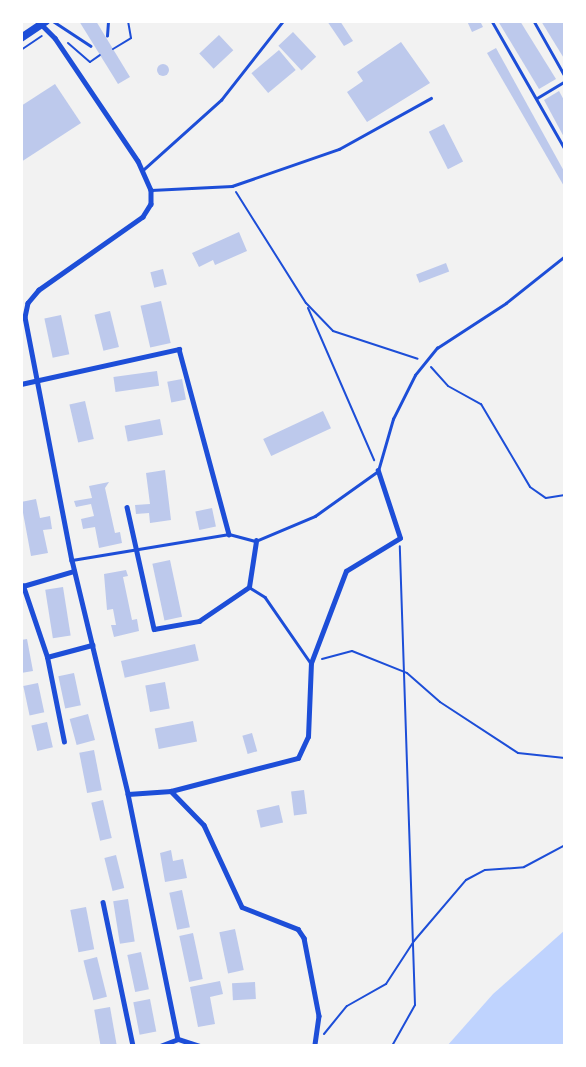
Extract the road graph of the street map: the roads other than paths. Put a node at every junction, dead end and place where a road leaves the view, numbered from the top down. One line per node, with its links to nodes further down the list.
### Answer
1 (52, 21): 9 (lane)
2 (108, 21): 7 (lane)
3 (283, 21): 14 (lane)
4 (492, 21): 12 (lane)
5 (534, 21): 10 (lane)
6 (42, 22): 8 (main road); 14 (street)
7 (107, 36)
8 (21, 37)
9 (91, 46)
10 (565, 78): 12 (lane)
11 (431, 98): 15 (lane)
12 (537, 98): 13 (lane)
13 (565, 149)
14 (144, 170): 15 (street)
15 (150, 190): 17 (street)
16 (565, 256): 19 (lane)
17 (36, 380): 18 (street); 21 (street); 24 (street)
18 (21, 384)
19 (379, 471): 22 (lane); 30 (street)
20 (127, 507): 23 (street)
21 (229, 534): 22 (lane); 23 (lane)
22 (256, 541): 27 (street)
23 (135, 550): 24 (lane); 27 (street)
24 (72, 560): 25 (street)
25 (75, 571): 26 (street); 28 (street)
26 (22, 586): 29 (street)
27 (249, 587): 30 (lane)
28 (92, 645): 29 (street); 33 (street)
29 (47, 657): 31 (street)
30 (311, 663): 32 (street)
31 (64, 742)
32 (171, 791): 33 (street); 39 (street)
33 (128, 794): 35 (street)
34 (103, 902): 36 (street)
35 (178, 1039): 37 (street); 38 (street)
36 (133, 1046)
37 (160, 1046)
38 (201, 1046)
39 (315, 1046)

